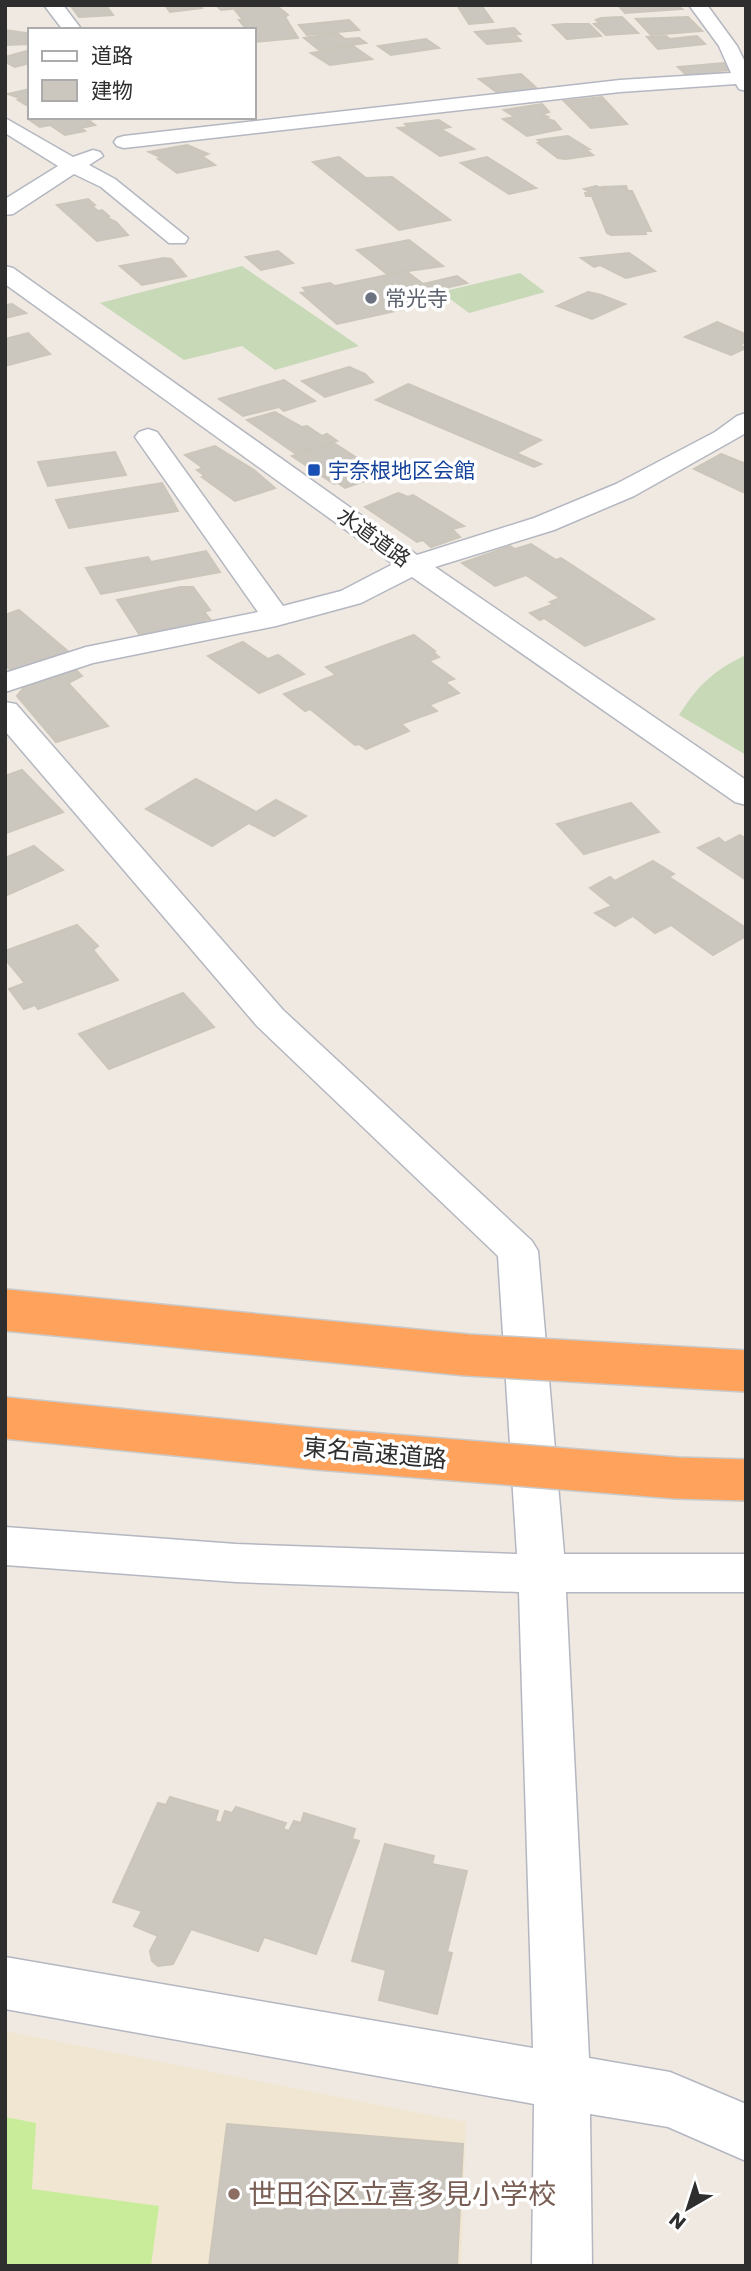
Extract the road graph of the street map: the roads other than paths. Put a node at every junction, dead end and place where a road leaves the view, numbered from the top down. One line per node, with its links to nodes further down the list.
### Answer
1 (53, 5): 3 (street)
2 (698, 5): 4 (street)
3 (71, 28)
4 (737, 46): 5 (street)
5 (745, 81): 8 (street)
6 (117, 119): 8 (street)
7 (5, 124): 9 (street)
8 (124, 142): 9 (street)
9 (75, 164): 10 (street); 11 (street)
10 (5, 209)
11 (177, 238)
12 (5, 273): 15 (street, 水道道路)
13 (746, 421): 15 (street)
14 (148, 437): 16 (street)
15 (413, 565): 16 (street); 19 (street, 水道道路)
16 (276, 617): 17 (street)
17 (5, 683)
18 (5, 710): 26 (street)
19 (746, 795)
20 (5, 1310): 21 (highway, bridge)
21 (746, 1371)
22 (5, 1418): 23 (highway, 東名高速道路, bridge)
23 (746, 1480)
24 (5, 1546): 26 (street)
25 (746, 1573): 26 (street)
26 (542, 1574): 28 (street)
27 (5, 1983): 28 (street)
28 (562, 2081): 29 (street); 30 (street)
29 (746, 2133)
30 (562, 2266)

